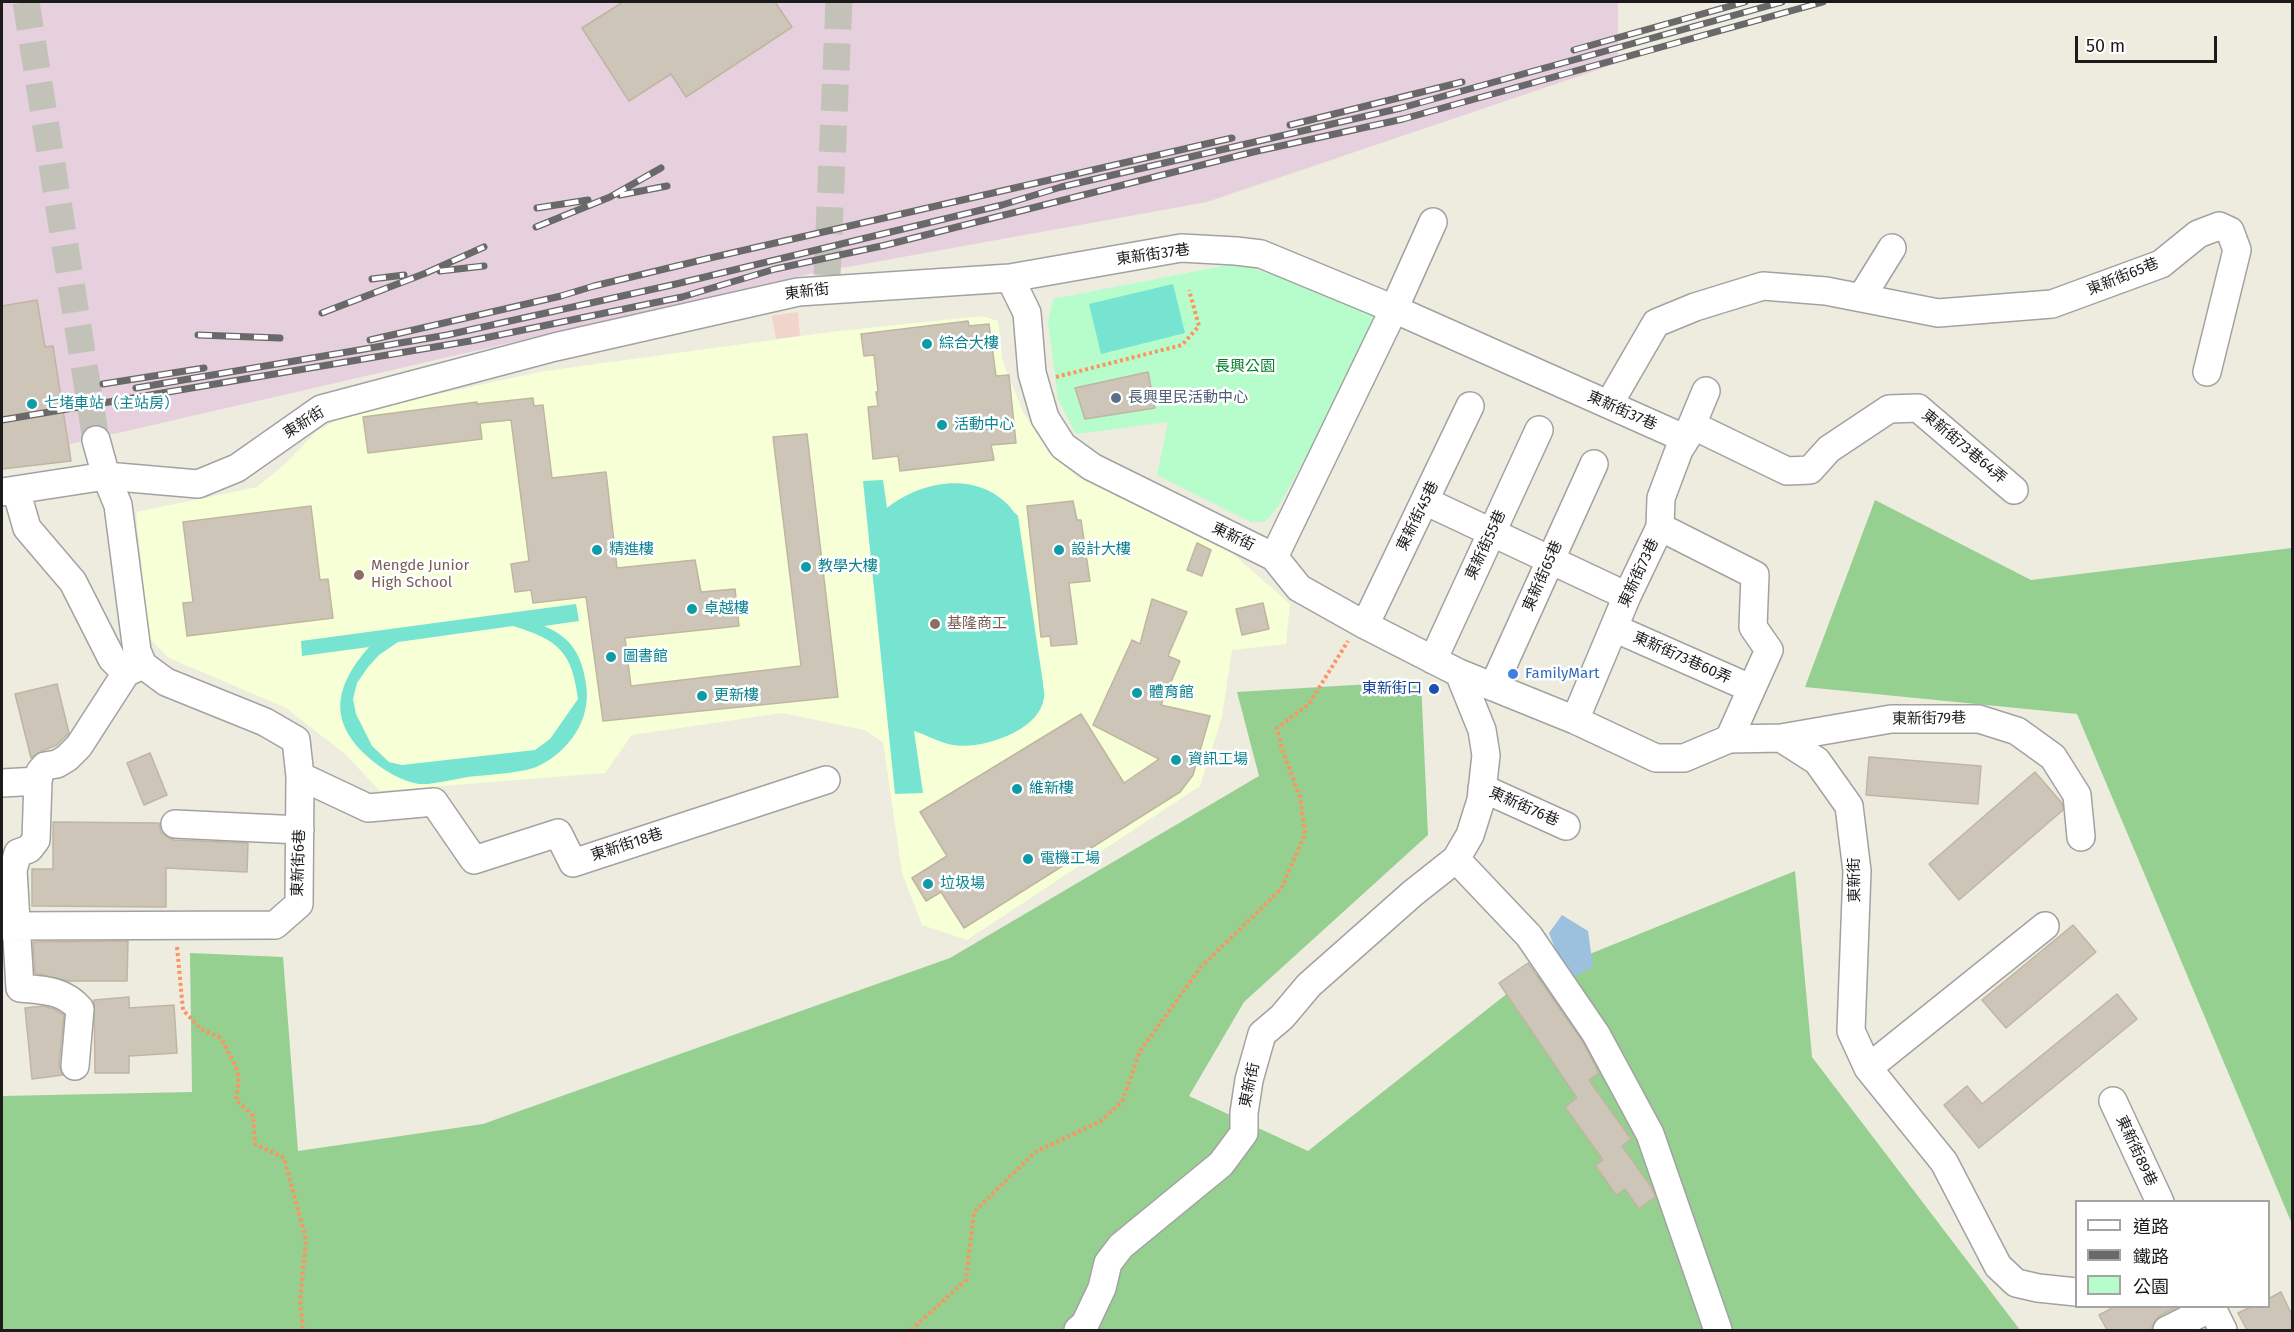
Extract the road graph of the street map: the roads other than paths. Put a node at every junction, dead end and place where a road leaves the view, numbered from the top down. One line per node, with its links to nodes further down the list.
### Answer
1 (1433, 222): 5 (street)
2 (1892, 248): 4 (street)
3 (1010, 278): 5 (street, 東新街37巷); 14 (street, 東新街); 20 (street, 東新街)
4 (1861, 298): 6 (street, 東新街65巷); 8 (street, 東新街65巷)
5 (1394, 309): 8 (street, 東新街37巷); 20 (street)
6 (2207, 372)
7 (1706, 391): 11 (street, 東新街73巷)
8 (1609, 404): 11 (street, 東新街37巷)
9 (1470, 406): 17 (street, 東新街45巷)
10 (1539, 430): 19 (street, 東新街55巷)
11 (1689, 432): 15 (street, 東新街73巷64弄); 18 (street, 東新街73巷)
12 (97, 444): 14 (street)
13 (1594, 464): 21 (street, 東新街65巷)
14 (106, 476): 16 (street, 東新街); 26 (street)
15 (2014, 490)
16 (9, 491): 26 (street, 東新街6巷)
17 (1425, 501): 19 (street); 23 (street, 東新街45巷)
18 (1660, 527): 22 (street, 東新街73巷); 29 (street)
19 (1491, 533): 21 (street); 25 (street, 東新街55巷)
20 (1274, 557): 23 (street, 東新街)
21 (1551, 560): 22 (street); 28 (street, 東新街65巷)
22 (1628, 596): 24 (street, 東新街73巷)
23 (1362, 624): 25 (street, 東新街)
24 (1614, 628): 29 (street, 東新街73巷60弄); 30 (street, 東新街73巷)
25 (1433, 660): 27 (street, 東新街)
26 (134, 669): 33 (street, 東新街6巷); 35 (street)
27 (1459, 673): 28 (street, 東新街); 37 (street, 東新街)
28 (1493, 687): 30 (street, 東新街)
29 (1750, 688): 32 (street)
30 (1575, 720): 32 (street, 東新街)
31 (1781, 738): 32 (street, 東新街); 41 (street, 東新街79巷); 46 (street, 東新街)
32 (1729, 739)
33 (300, 776): 34 (street, 東新街18巷); 40 (street, 東新街6巷)
34 (826, 780)
35 (38, 781): 36 (street); 43 (street)
36 (2, 783)
37 (1482, 788): 39 (street, 東新街76巷); 42 (street, 東新街)
38 (175, 824): 40 (street)
39 (1566, 826)
40 (300, 830): 43 (street, 東新街6巷)
41 (2081, 837)
42 (1456, 859): 51 (street, 東新街); 52 (street)
43 (9, 926): 45 (street)
44 (2045, 926): 46 (street)
45 (75, 1066)
46 (1868, 1068): 49 (street, 東新街)
47 (2113, 1101): 48 (street, 東新街89巷)
48 (2159, 1200)
49 (2075, 1292)
50 (2215, 1315): 53 (street)
51 (1078, 1330)
52 (1718, 1330)
53 (2167, 1330)

